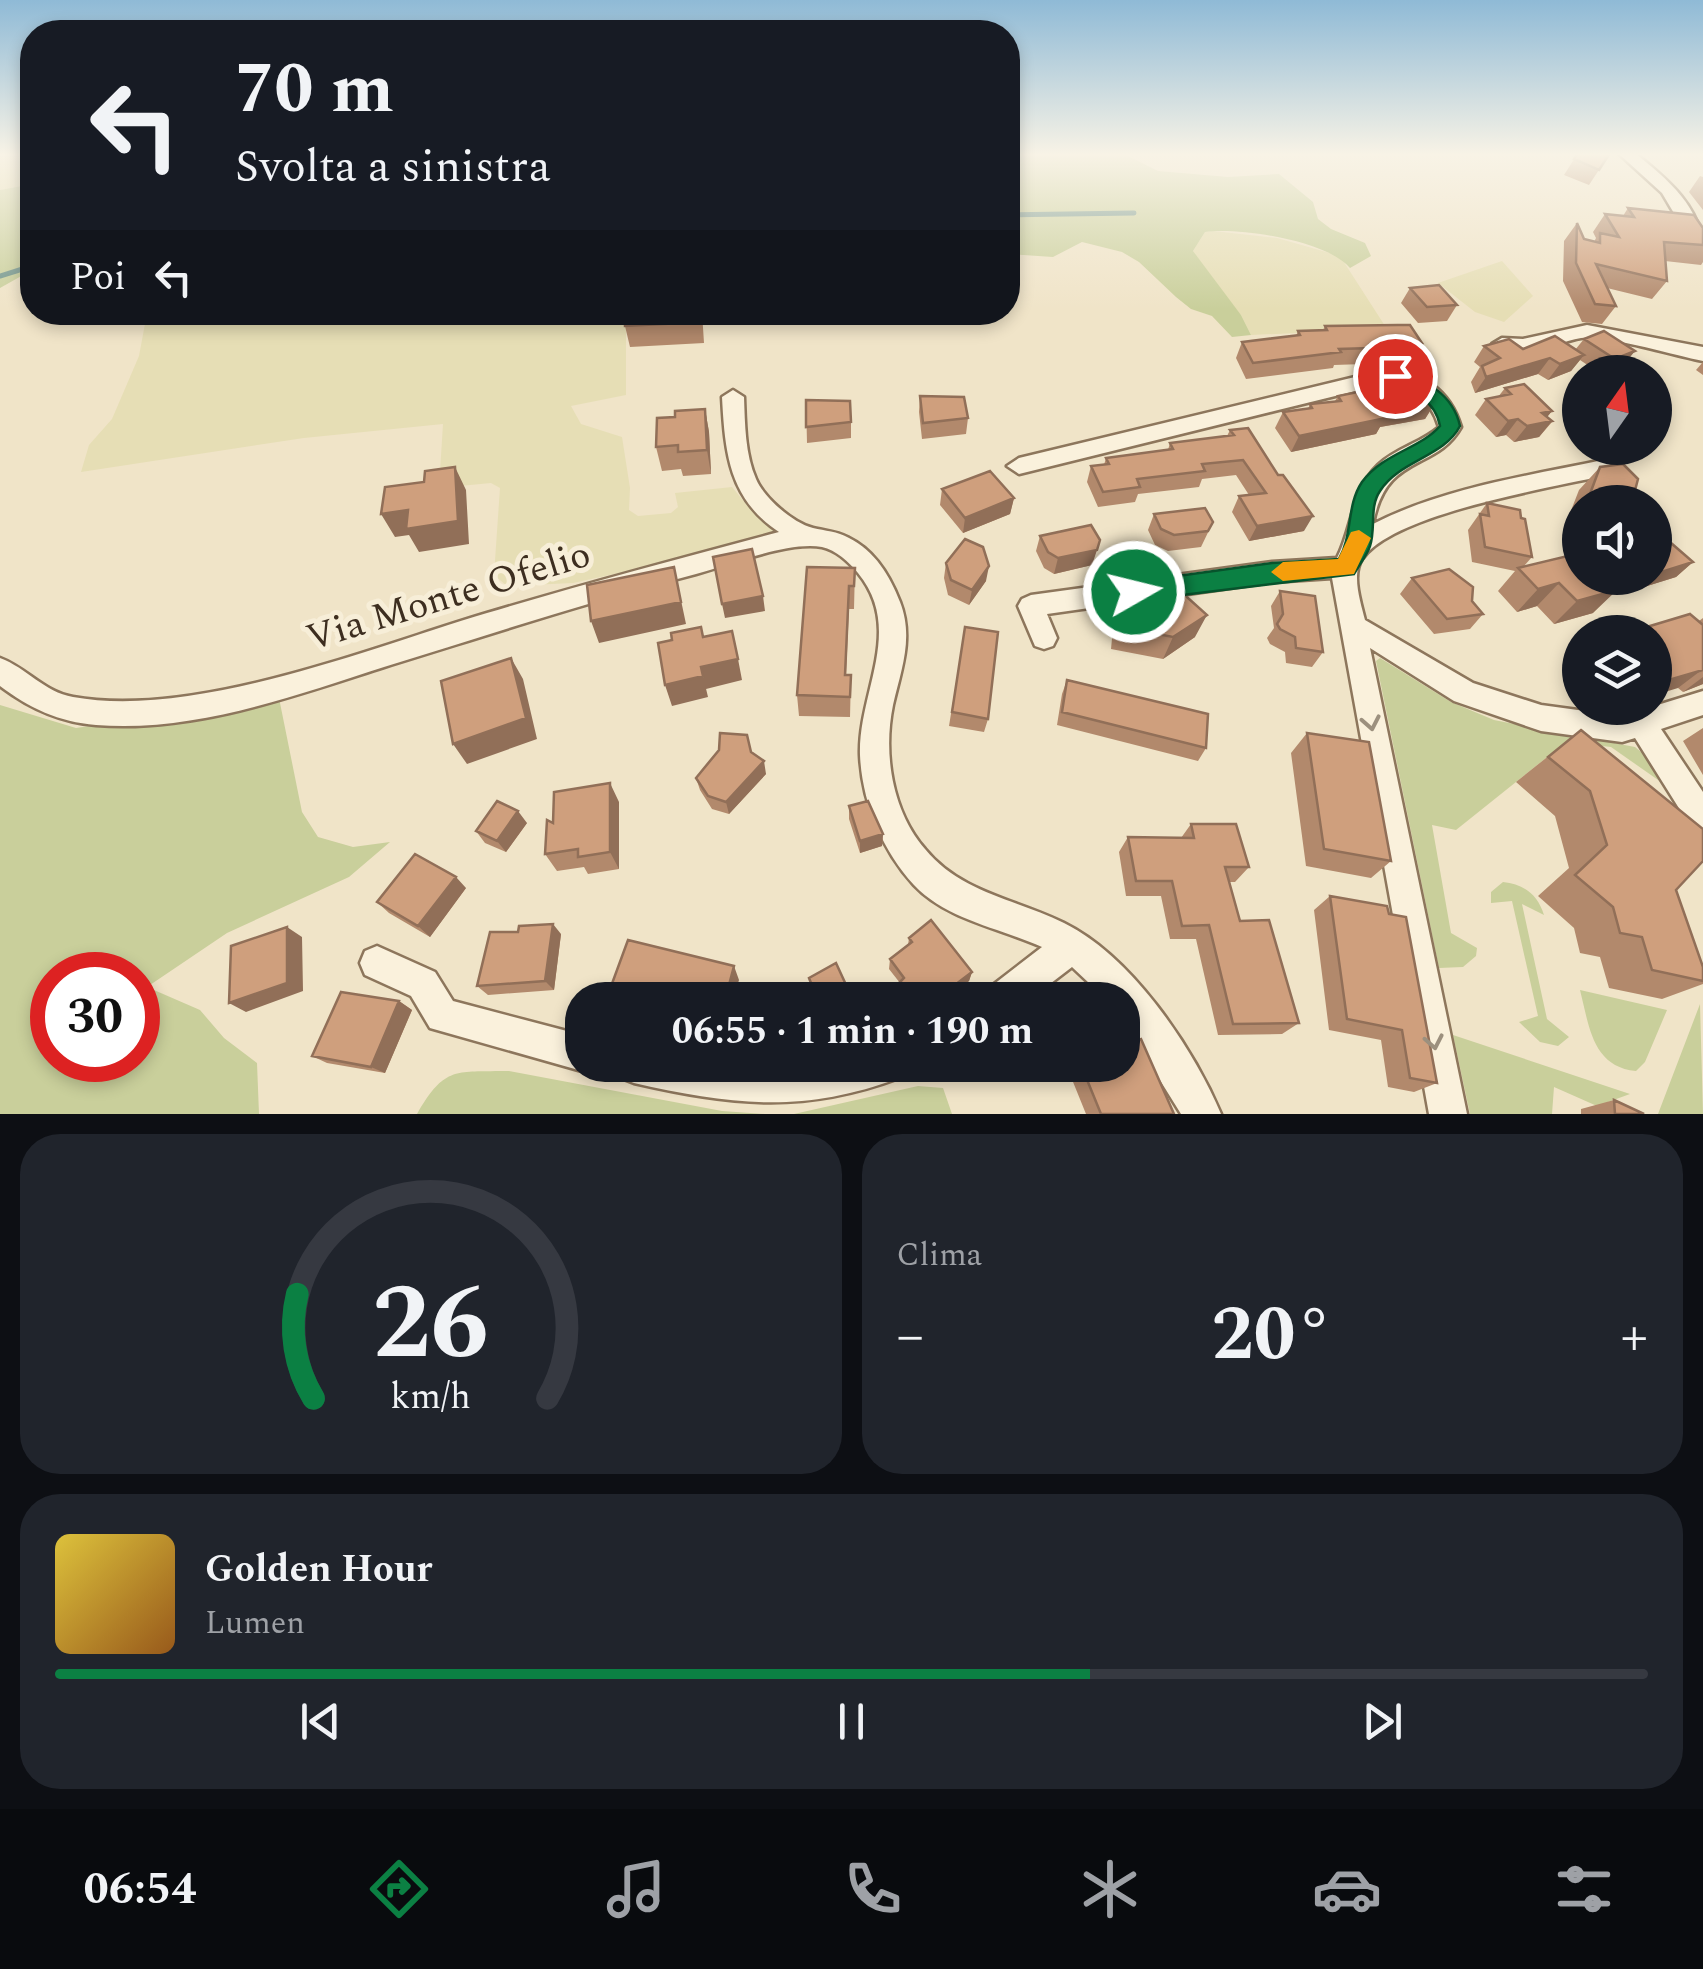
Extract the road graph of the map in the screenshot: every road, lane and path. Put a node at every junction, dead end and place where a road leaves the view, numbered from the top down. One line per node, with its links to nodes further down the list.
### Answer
1 (1678, 205): 2 (street)
2 (1703, 247)
3 (1502, 344): 4 (street)
4 (1703, 354)
5 (733, 397): 8 (street)
6 (1019, 466): 9 (street)
7 (1603, 468): 9 (street)
8 (806, 537): 12 (street, Via Monte Ofelio); 20 (street)
9 (1352, 556): 10 (street); 11 (street)
10 (1352, 628): 15 (street); 27 (street, one-way to 27)
11 (1044, 638)
12 (0, 670)
13 (1703, 702): 14 (street)
14 (1672, 713)
15 (1562, 719)
16 (1593, 725): 17 (street)
17 (1634, 725)
18 (1643, 725): 19 (street)
19 (1703, 819)
20 (1072, 946): 22 (street); 26 (street)
21 (376, 963): 23 (street)
22 (1025, 982)
23 (565, 1049)
24 (708, 1082): 25 (street)
25 (837, 1082)
26 (1202, 1114)
27 (1448, 1114)

